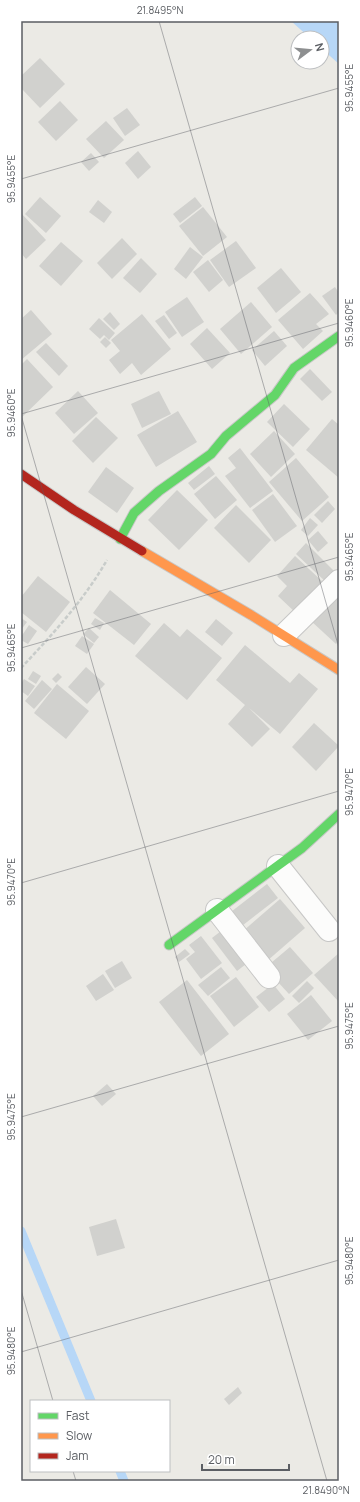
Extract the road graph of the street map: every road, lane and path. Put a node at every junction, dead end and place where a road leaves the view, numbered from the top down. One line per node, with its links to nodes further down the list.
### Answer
1 (339, 336): 3 (street)
2 (21, 474): 3 (street)
3 (120, 539): 5 (street); 6 (path)
4 (339, 581): 5 (street)
5 (284, 635): 7 (street)
6 (21, 668)
7 (339, 670)
8 (339, 814): 9 (street)
9 (278, 866): 10 (street); 11 (street)
10 (217, 910): 12 (street); 13 (street)
11 (329, 930)
12 (168, 945)
13 (269, 977)

